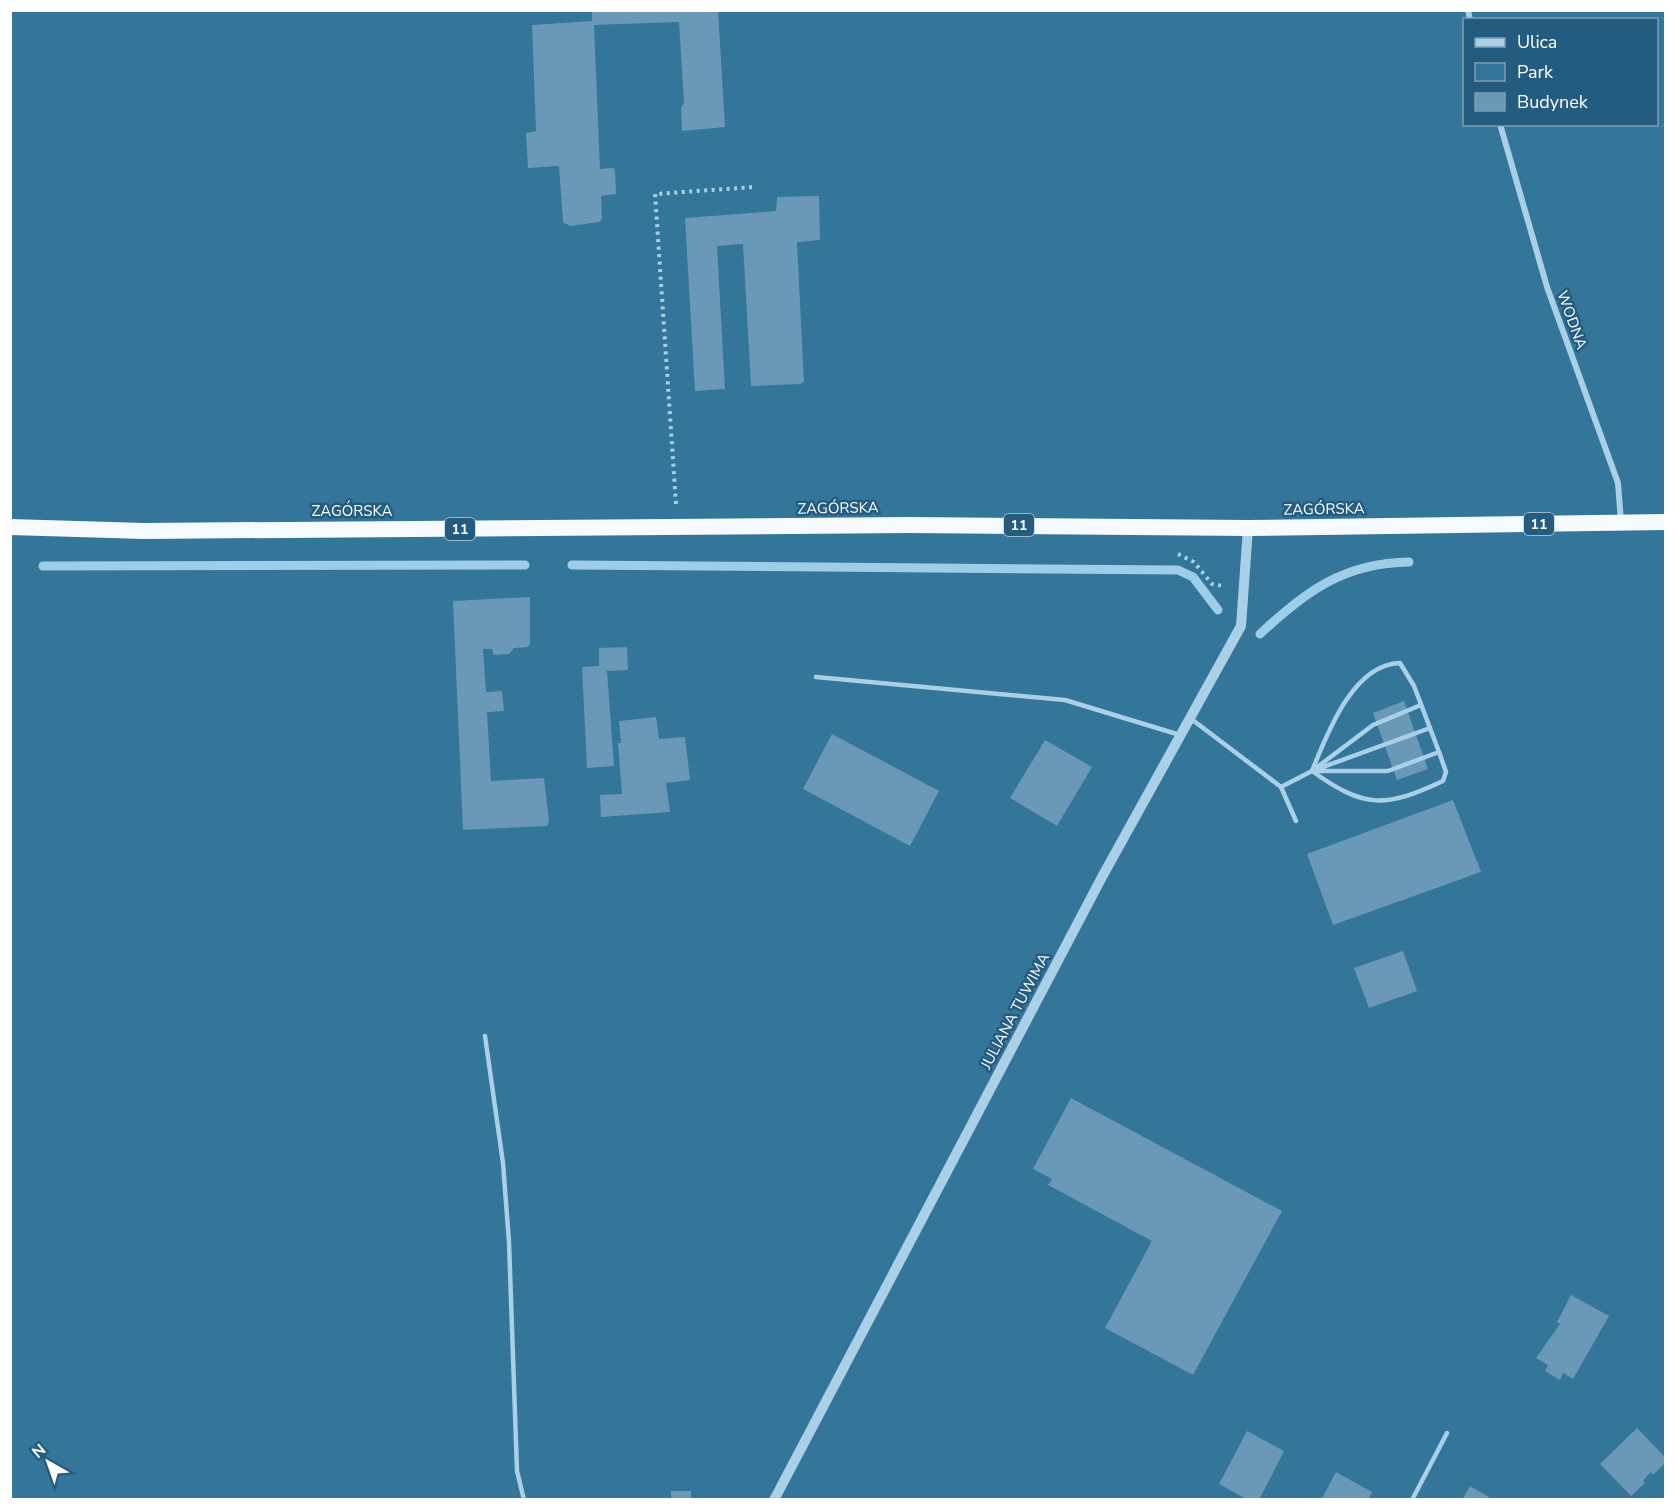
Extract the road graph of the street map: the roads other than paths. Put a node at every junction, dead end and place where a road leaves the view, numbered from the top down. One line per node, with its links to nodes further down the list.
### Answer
1 (1501, 126): 2 (street, WODNA)
2 (1621, 522): 3 (highway, ZAGÓRSKA / 11); 5 (highway, ZAGÓRSKA / 11)
3 (1665, 522)
4 (10, 527): 5 (highway, ZAGÓRSKA / 11)
5 (1248, 528): 8 (street, JULIANA TUWIMA)
6 (816, 678): 10 (lane)
7 (1421, 705): 9 (lane); 12 (lane); 12 (lane)
8 (1190, 718): 10 (street, JULIANA TUWIMA); 13 (lane)
9 (1430, 728): 11 (lane); 12 (lane)
10 (1180, 735): 18 (street, JULIANA TUWIMA)
11 (1439, 752): 12 (lane); 12 (lane)
12 (1312, 771): 13 (lane)
13 (1281, 787): 14 (lane)
14 (1296, 821)
15 (485, 1036): 17 (lane)
16 (1447, 1432): 19 (lane)
17 (524, 1500)
18 (774, 1500)
19 (1412, 1500)

